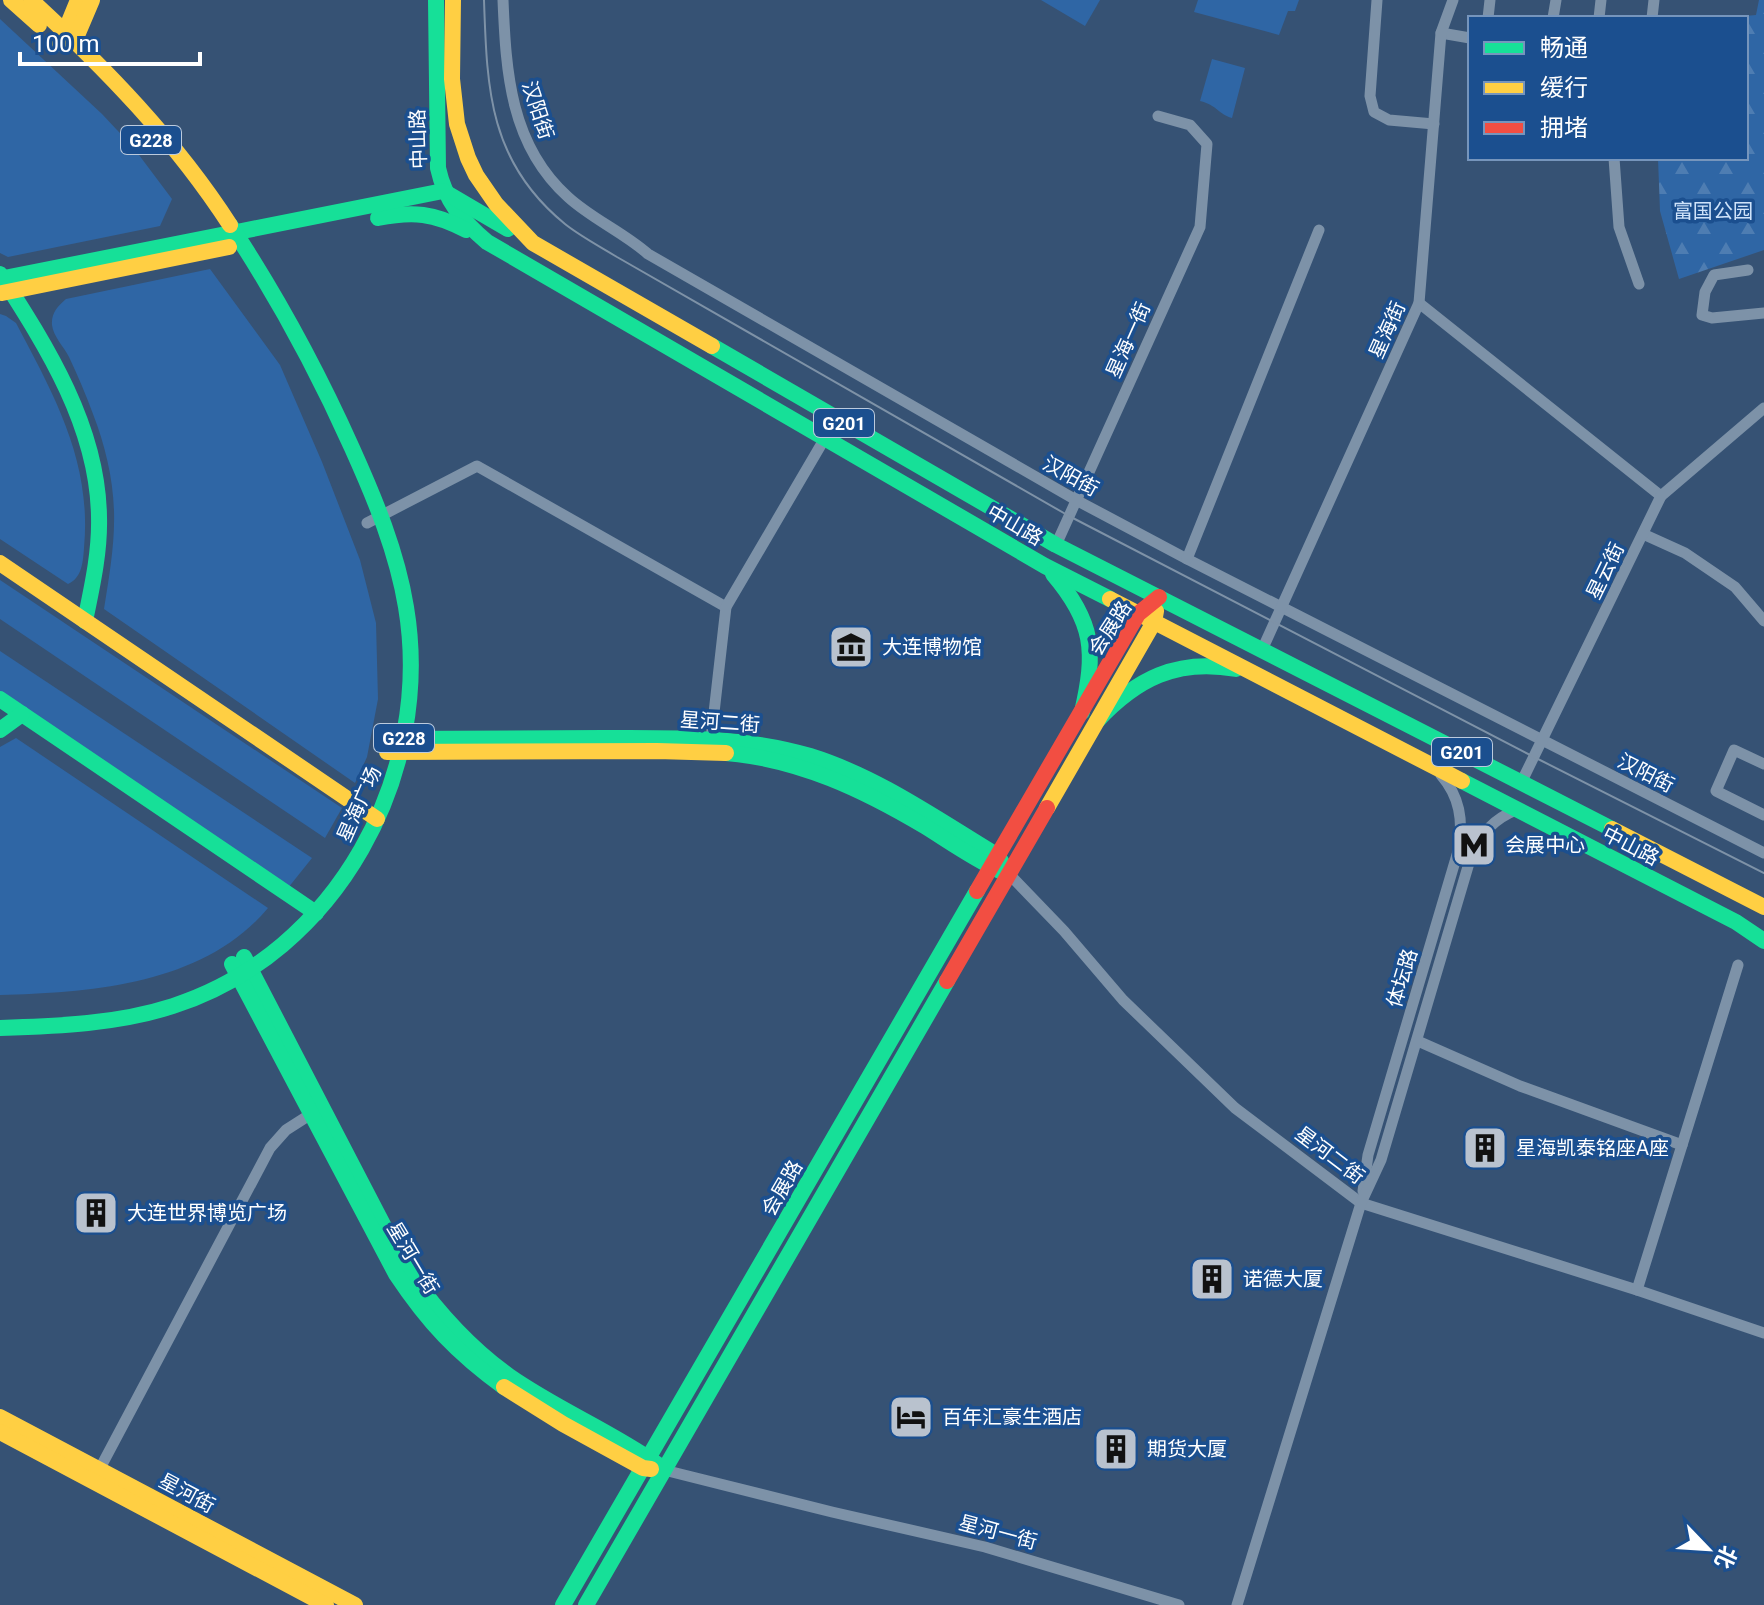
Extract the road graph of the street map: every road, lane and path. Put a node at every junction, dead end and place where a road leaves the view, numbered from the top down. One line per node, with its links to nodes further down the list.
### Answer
1 (11, 0): 11 (main road, 星海广场 / G228)
2 (31, 0): 11 (main road, 星海广场 / G228)
3 (78, 0): 11 (main road)
4 (92, 0): 11 (main road)
5 (436, 0): 16 (main road, 中山路 / G201)
6 (453, 0): 20 (main road, 中山路 / G201)
7 (503, 0): 29 (street, 汉阳街)
8 (1377, 0): 14 (street)
9 (1453, 0): 10 (street, 星海街)
10 (1441, 33): 12 (street); 14 (street, 星海街)
11 (67, 38): 18 (main road, 星海广场 / G228)
12 (1468, 38)
13 (1158, 116): 29 (street, 星海一街)
14 (1434, 124): 24 (street, 星海街)
15 (1614, 160): 23 (street)
16 (443, 191): 18 (main road); 19 (main road, 中山路 / G201); 20 (main road)
17 (1319, 230): 33 (street)
18 (232, 240): 19 (main road); 22 (main road); 30 (main road, 星海广场 / G228)
19 (487, 242): 27 (main road, 中山路 / G201)
20 (533, 243): 32 (main road, 中山路 / G201)
21 (1748, 270): 25 (street)
22 (3, 283): 40 (main road)
23 (1639, 284)
24 (1419, 303): 28 (street); 38 (street, 星海街)
25 (1764, 313)
26 (1764, 408): 28 (street, 星云街)
27 (825, 438): 35 (main road, 中山路 / G201); 37 (street)
28 (1661, 496): 31 (street, 星云街)
29 (1076, 500): 32 (street, 星海一街); 33 (street, 汉阳街)
30 (374, 520): 37 (street); 52 (main road, 星海广场 / G228)
31 (1643, 534): 41 (street); 51 (street, 星云街)
32 (1056, 545): 36 (main road, 中山路 / G201)
33 (1187, 559): 38 (street, 汉阳街)
34 (0, 563): 40 (main road)
35 (1045, 566): 39 (main road, 中山路 / G201); 46 (main road)
36 (1159, 597): 39 (main road, 会展路); 42 (main road, 会展路); 43 (main road, 中山路 / G201)
37 (726, 607): 50 (street)
38 (1281, 607): 43 (street, 星海街); 51 (street, 汉阳街)
39 (1138, 614): 42 (main road, 中山路 / G201); 46 (main road, 会展路)
40 (85, 621): 57 (main road)
41 (1764, 621)
42 (1154, 622): 44 (main road, 中山路 / G201); 48 (main road, 会展路)
43 (1262, 650): 55 (main road, 中山路 / G201)
44 (1254, 674): 48 (main road); 54 (main road, 中山路 / G201)
45 (0, 699): 47 (main road)
46 (1082, 712): 60 (main road, 会展路)
47 (22, 714): 49 (main road); 63 (main road)
48 (1097, 721): 61 (main road, 会展路)
49 (0, 730)
50 (711, 739): 52 (main road, 星河二街); 60 (main road, 星河二街)
51 (1542, 740): 55 (street, 星云街); 59 (street, 汉阳街)
52 (396, 746): 57 (main road, 星海广场 / G228); 60 (main road, 星河二街)
53 (1764, 764): 58 (street)
54 (1435, 768): 56 (main road, 中山路 / G201); 72 (street, 体坛路)
55 (1521, 783): 62 (main road, 中山路 / G201)
56 (1516, 810): 64 (main road, 中山路 / G201); 72 (street, 体坛路)
57 (372, 815): 63 (main road, 星海广场 / G228)
58 (1764, 815)
59 (1764, 853)
60 (994, 862): 61 (main road, 星河二街); 77 (main road, 会展路)
61 (1009, 874): 72 (street, 星河二街); 78 (main road, 会展路)
62 (1764, 907)
63 (310, 909): 66 (main road, 星海广场 / G228)
64 (1764, 941)
65 (1738, 965): 71 (street)
66 (241, 967): 67 (main road, 星海广场 / G228); 68 (main road, 星海广场 / G228); 70 (main road, 星河一街); 77 (main road, 星河一街)
67 (0, 1015)
68 (0, 1028)
69 (1420, 1042): 71 (street)
70 (311, 1114): 77 (main road, 星河一街); 79 (street)
71 (1682, 1145): 73 (street)
72 (1361, 1203): 73 (street, 星河二街); 85 (street, 体坛路)
73 (1637, 1290): 74 (street, 星河二街)
74 (1764, 1333)
75 (0, 1417): 79 (main road, 星河街)
76 (0, 1432): 79 (main road, 星河街)
77 (646, 1463): 78 (main road, 星河一街); 82 (main road, 会展路)
78 (664, 1470): 83 (main road, 会展路); 84 (street, 星河一街)
79 (96, 1475): 80 (main road, 星河街); 81 (main road, 星河街)
80 (326, 1605)
81 (355, 1605)
82 (563, 1605)
83 (586, 1605)
84 (1179, 1605)
85 (1237, 1605)

